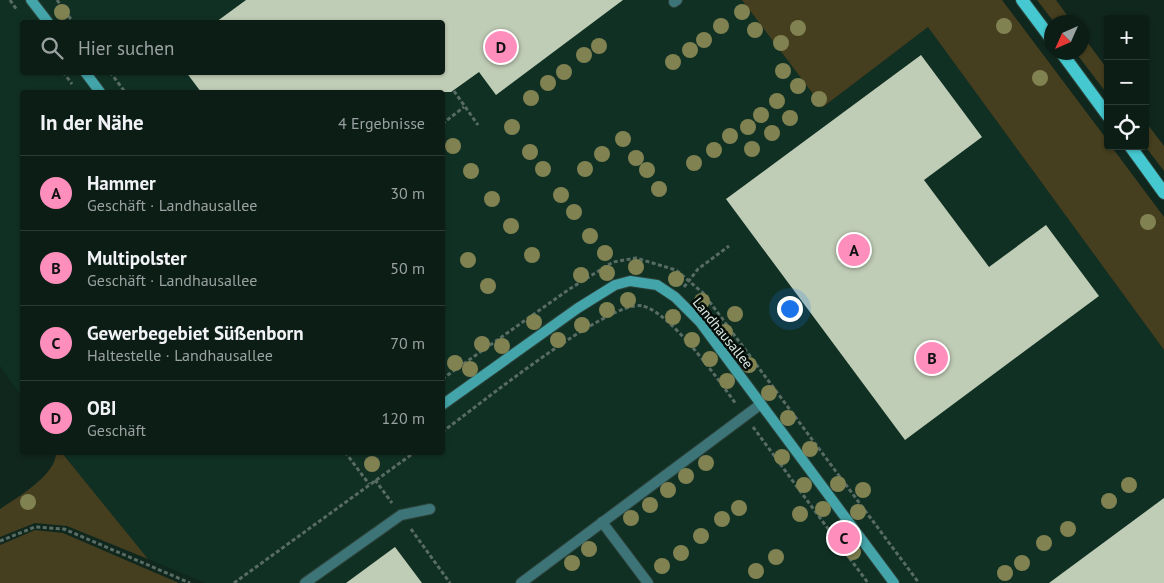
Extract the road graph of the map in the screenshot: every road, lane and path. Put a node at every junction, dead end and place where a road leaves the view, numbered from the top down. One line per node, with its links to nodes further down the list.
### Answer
1 (31, 0): 4 (street)
2 (57, 0): 5 (path)
3 (1022, 0): 6 (main road)
4 (46, 20)
5 (72, 20)
6 (1044, 29)
7 (1067, 60): 14 (main road)
8 (87, 75): 10 (street)
9 (112, 75): 11 (path)
10 (98, 90)
11 (124, 90)
12 (454, 91): 13 (path)
13 (464, 107): 15 (path); 16 (path)
14 (1104, 111)
15 (445, 122)
16 (478, 125)
17 (1133, 150): 18 (main road)
18 (1164, 193)
19 (729, 246): 20 (path)
20 (690, 280): 21 (path); 23 (path); 44 (path)
21 (675, 297): 22 (path); 24 (street, Landhausallee); 25 (street, Landhausallee)
22 (660, 314): 26 (path); 27 (path)
23 (445, 377)
24 (445, 404)
25 (761, 404): 26 (lane); 43 (street, Landhausallee)
26 (745, 416): 34 (lane); 42 (path)
27 (445, 430)
28 (347, 455): 31 (path)
29 (411, 455): 30 (path)
30 (375, 480): 31 (path); 33 (path)
31 (369, 484): 37 (path)
32 (430, 509): 33 (lane)
33 (401, 515): 38 (lane); 39 (path)
34 (602, 522): 40 (lane); 41 (lane)
35 (0, 542): 36 (path)
36 (190, 583)
37 (234, 583)
38 (305, 583)
39 (450, 583)
40 (521, 583)
41 (648, 583)
42 (868, 583)
43 (894, 583)
44 (919, 583)

